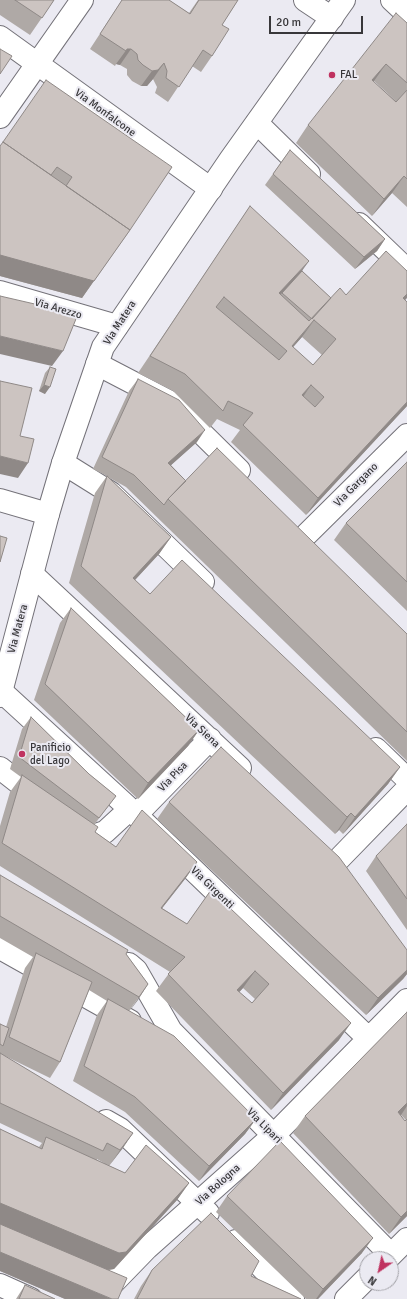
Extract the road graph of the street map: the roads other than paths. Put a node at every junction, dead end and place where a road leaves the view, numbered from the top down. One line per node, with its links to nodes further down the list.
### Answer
1 (82, 0): 8 (street)
2 (305, 0): 6 (street)
3 (344, 0): 6 (street, Via Matera)
4 (392, 0): 5 (street)
5 (407, 14)
6 (332, 18): 10 (street, Via Matera)
7 (0, 37): 8 (street, Via Monfalcone)
8 (36, 63): 9 (street); 12 (street, Via Monfalcone)
9 (0, 116)
10 (257, 123): 11 (street); 12 (street, Via Matera)
11 (324, 188)
12 (211, 189): 16 (street, Via Matera)
13 (346, 210): 14 (street)
14 (407, 270)
15 (0, 292): 16 (street, Via Arezzo)
16 (117, 326): 17 (street, Via Matera)
17 (97, 364): 19 (street, Via Matera); 20 (street)
18 (407, 435): 24 (street, Via Gargano)
19 (63, 463): 22 (street, Via Matera); 27 (street)
20 (255, 486)
21 (0, 500): 22 (street)
22 (48, 514): 26 (street, Via Matera)
23 (289, 519): 24 (street)
24 (306, 535): 25 (street)
25 (322, 552)
26 (32, 574): 28 (street, Via Matera); 30 (street, Via Siena)
27 (219, 598)
28 (0, 692): 34 (street, Via Girgenti)
29 (361, 735): 33 (street)
30 (210, 739): 32 (street, Via Siena); 34 (street, Via Pisa)
31 (0, 768): 34 (street, Via Pisa)
32 (254, 781)
33 (405, 792): 36 (street)
34 (133, 812): 42 (street, Via Girgenti)
35 (320, 845): 36 (street)
36 (337, 861): 37 (street)
37 (351, 879)
38 (0, 948): 41 (street)
39 (113, 951): 41 (street, Via Lipari)
40 (407, 1000): 42 (street, Via Bologna)
41 (171, 1031): 44 (street, Via Lipari)
42 (368, 1038): 44 (street, Via Bologna)
43 (87, 1110): 45 (street)
44 (274, 1135): 45 (street, Via Bologna); 47 (street, Via Lipari)
45 (198, 1203): 49 (street, Via Bologna); 52 (street)
46 (407, 1239): 48 (street)
47 (383, 1251)
48 (395, 1251)
49 (78, 1267)
50 (0, 1285): 51 (street)
51 (31, 1299)
52 (293, 1299)

